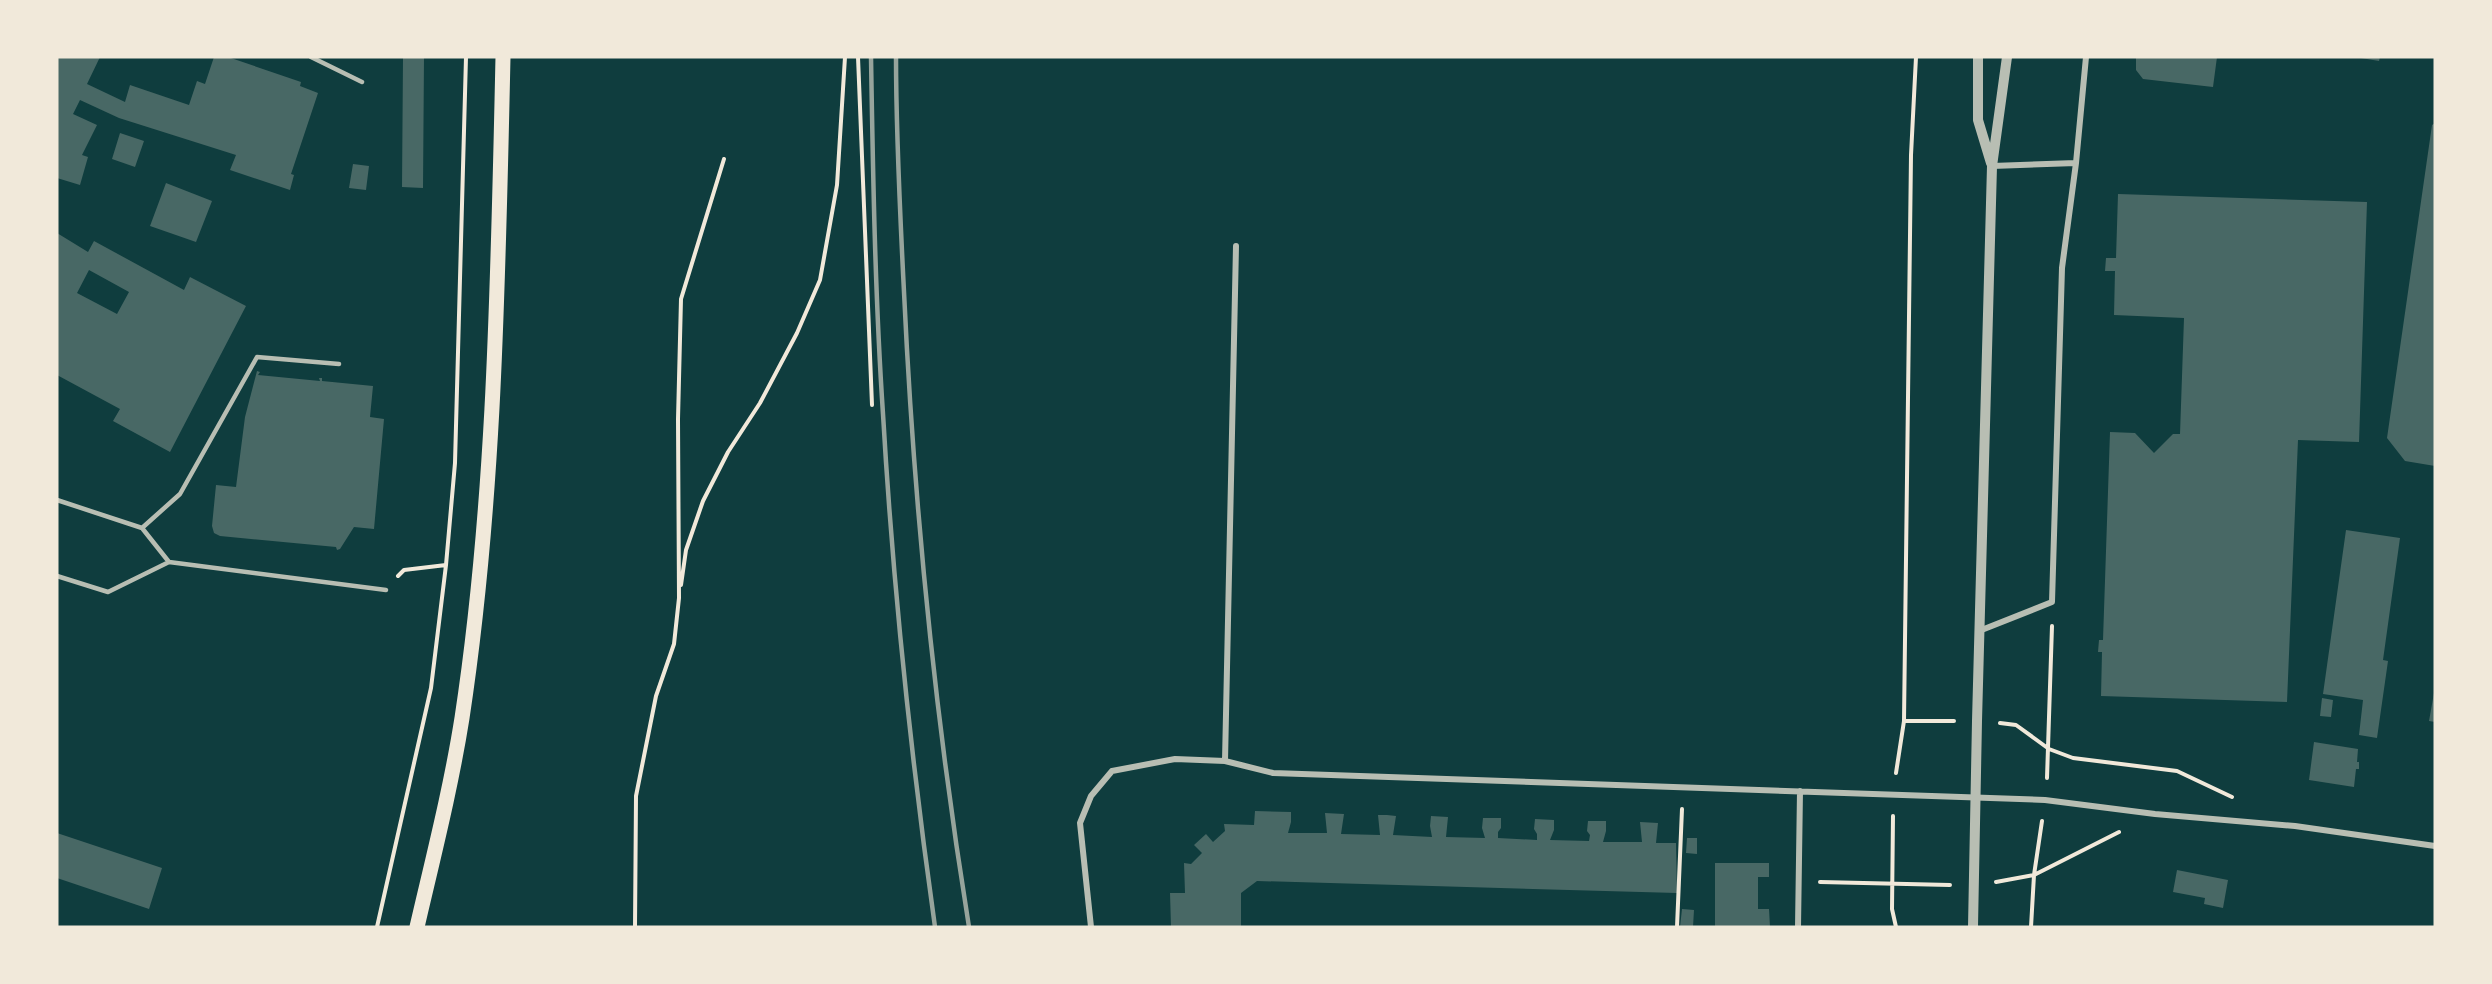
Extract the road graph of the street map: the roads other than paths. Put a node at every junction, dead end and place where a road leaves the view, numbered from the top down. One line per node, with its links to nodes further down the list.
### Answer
1 (311, 57): 6 (lane)
2 (503, 57): 21 (main road)
3 (1978, 57): 8 (street)
4 (2007, 57): 8 (street)
5 (2086, 57): 7 (street)
6 (362, 82)
7 (2076, 163): 8 (street); 16 (street)
8 (1992, 166): 16 (street)
9 (1236, 246): 17 (street)
10 (339, 364): 12 (lane)
11 (57, 500): 12 (lane)
12 (142, 528): 13 (lane)
13 (169, 562): 14 (lane); 15 (lane)
14 (57, 576)
15 (386, 590)
16 (1979, 631): 19 (street)
17 (1225, 761): 18 (street); 22 (street)
18 (1800, 791): 19 (street); 23 (street)
19 (1975, 796): 20 (street); 24 (street)
20 (2435, 846)
21 (417, 927)
22 (1091, 927)
23 (1798, 927)
24 (1973, 927)

